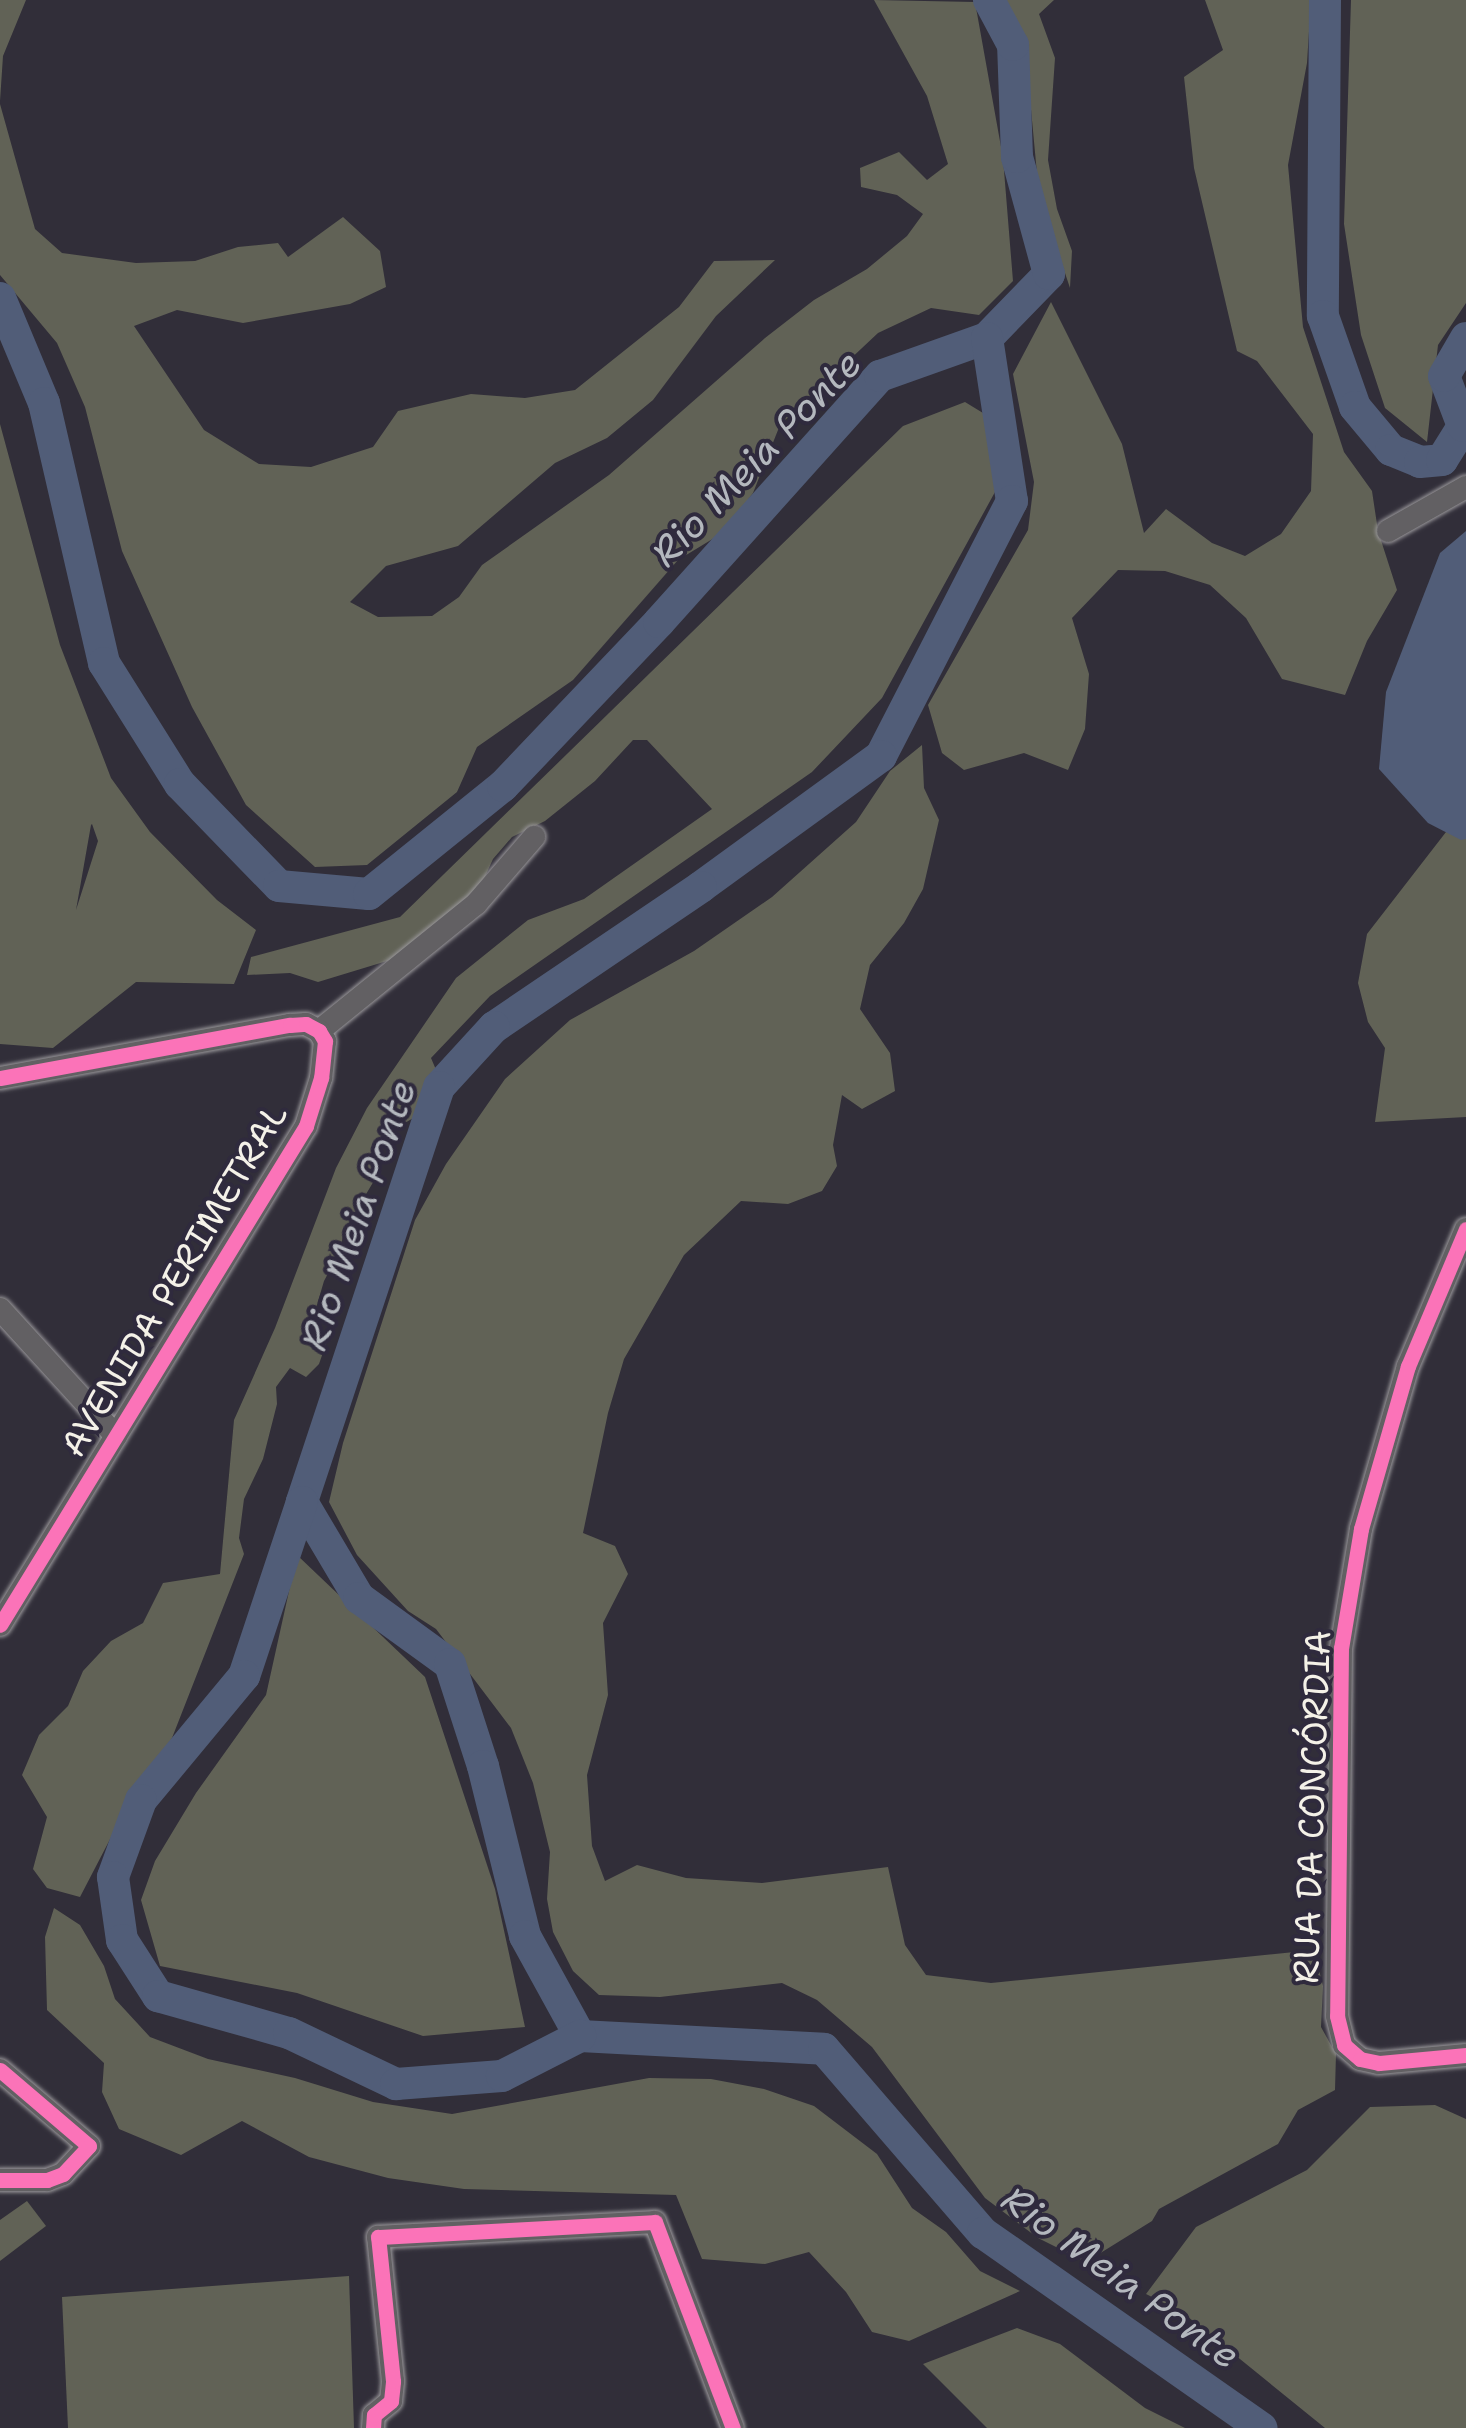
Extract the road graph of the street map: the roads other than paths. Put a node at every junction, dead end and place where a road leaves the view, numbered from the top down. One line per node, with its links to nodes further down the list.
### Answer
1 (1466, 488): 2 (street)
2 (1388, 530)
3 (534, 836): 4 (street)
4 (320, 1030): 5 (street); 8 (street, AVENIDA PERIMETRAL)
5 (0, 1078)
6 (1466, 1229): 10 (street, RUA DA CONCÓRDIA)
7 (0, 1310): 8 (street)
8 (116, 1436): 9 (street, AVENIDA PERIMETRAL)
9 (0, 1625)
10 (1466, 2055)
11 (0, 2070): 12 (street)
12 (0, 2180)
13 (372, 2428): 14 (street)
14 (733, 2428)

